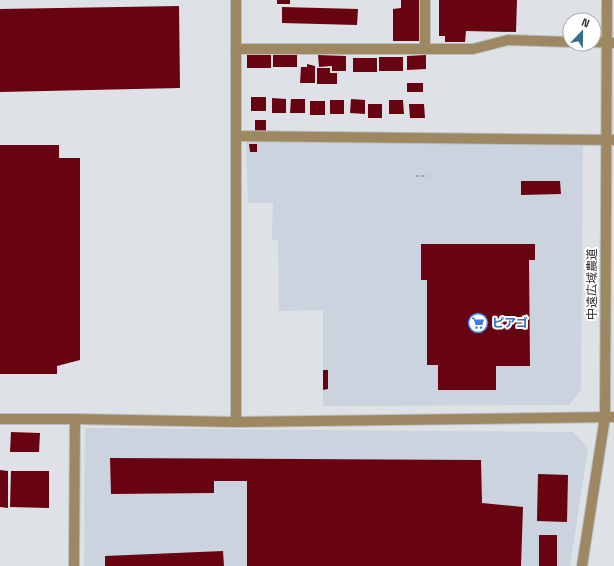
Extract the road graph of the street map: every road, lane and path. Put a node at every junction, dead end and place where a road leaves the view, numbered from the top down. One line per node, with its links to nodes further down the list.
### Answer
1 (236, 0): 6 (street)
2 (425, 0): 7 (street)
3 (607, 0): 5 (street, 中遠広域農道)
4 (562, 42): 7 (street)
5 (610, 43): 9 (street, 中遠広域農道)
6 (236, 49): 7 (street); 8 (street)
7 (425, 49)
8 (236, 136): 9 (street); 15 (street)
9 (610, 139): 12 (street, 中遠広域農道)
10 (416, 176): 11 (path)
11 (427, 176)
12 (609, 417): 15 (street); 17 (street, 中遠広域農道)
13 (0, 419): 14 (street)
14 (75, 419): 15 (street); 16 (street)
15 (236, 422)
16 (74, 566)
17 (582, 566)

